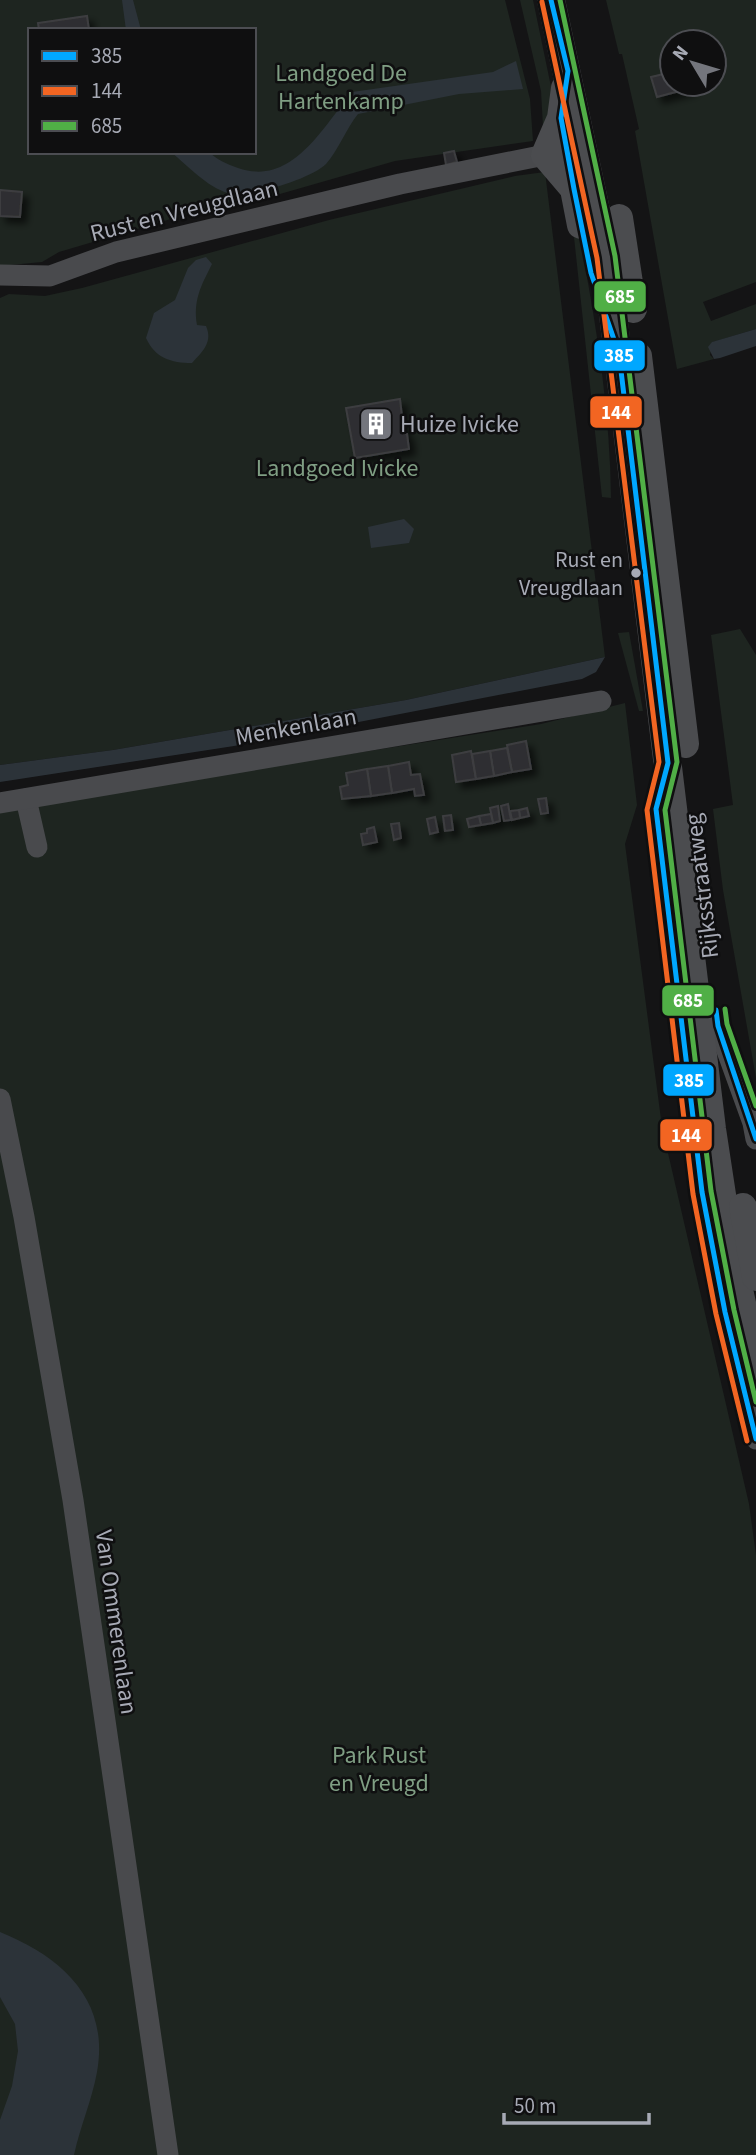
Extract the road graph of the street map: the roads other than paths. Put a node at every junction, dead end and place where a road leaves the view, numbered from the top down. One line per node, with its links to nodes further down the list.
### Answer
1 (551, 0): 3 (main road, Rijksstraatweg)
2 (570, 0): 14 (main road, Rijksstraatweg)
3 (568, 71): 4 (main road); 8 (main road, Rijksstraatweg)
4 (561, 118): 5 (main road); 6 (street)
5 (545, 155): 6 (main road); 7 (street, Rust en Vreugdlaan)
6 (574, 189): 8 (main road)
7 (0, 275)
8 (619, 354): 10 (main road, Rijksstraatweg)
9 (601, 701): 11 (street, Menkenlaan)
10 (668, 763): 18 (main road, Rijksstraatweg); 19 (street, Rijksstraatweg)
11 (26, 799): 12 (street, Menkenlaan); 13 (street)
12 (0, 803)
13 (37, 847)
14 (718, 1026): 16 (street, Rijksstraatweg); 17 (main road, Rijksstraatweg)
15 (0, 1099): 20 (street, Van Ommerenlaan)
16 (756, 1139)
17 (756, 1277)
18 (756, 1366)
19 (756, 1439)
20 (168, 2155)

